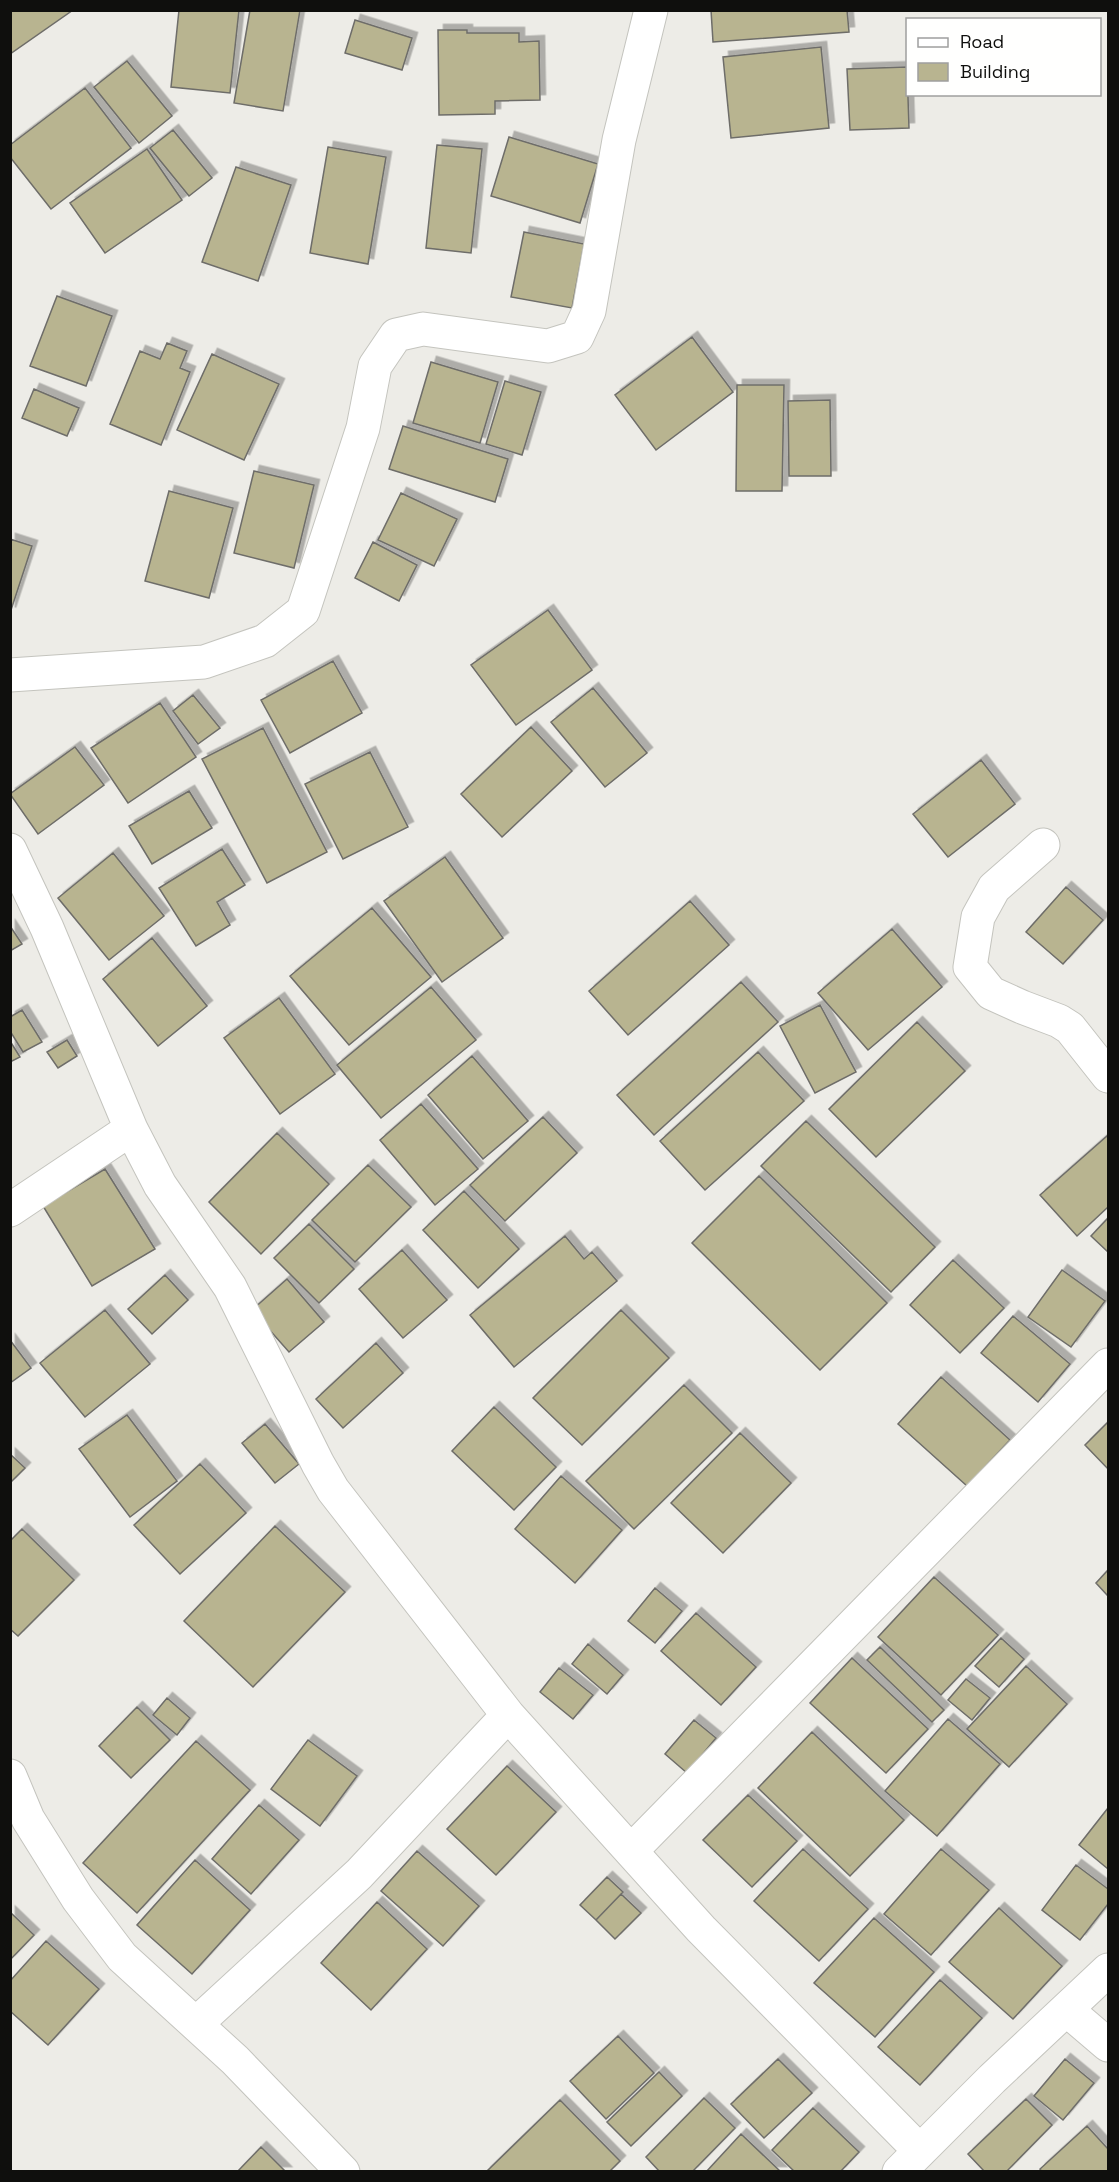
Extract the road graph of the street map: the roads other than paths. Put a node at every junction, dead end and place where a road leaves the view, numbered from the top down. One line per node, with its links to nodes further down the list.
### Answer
1 (651, 10): 2 (street)
2 (10, 675)
3 (1043, 845): 5 (street)
4 (10, 850): 6 (street)
5 (1108, 1076)
6 (131, 1129): 7 (street); 9 (street)
7 (10, 1210)
8 (1108, 1365): 11 (street)
9 (508, 1715): 11 (street); 14 (street)
10 (10, 1776): 14 (street)
11 (632, 1850): 16 (street)
12 (1108, 1970): 13 (street)
13 (1067, 2010): 15 (street); 16 (street)
14 (196, 2024): 17 (street)
15 (1108, 2045)
16 (909, 2161)
17 (344, 2172)

